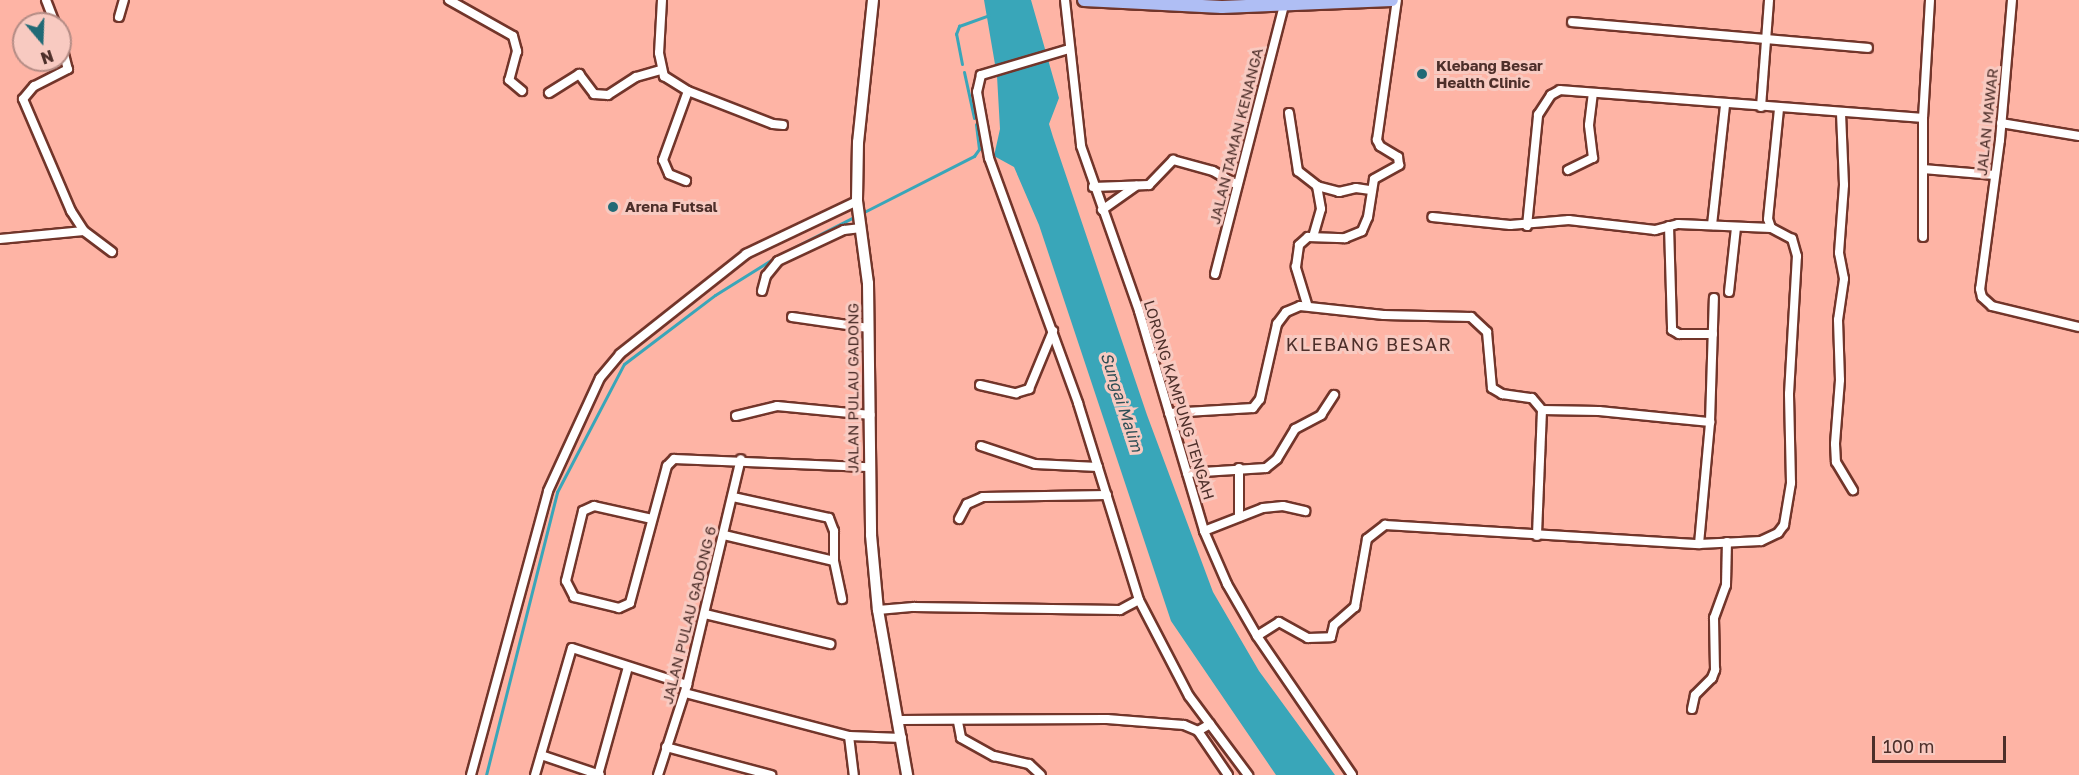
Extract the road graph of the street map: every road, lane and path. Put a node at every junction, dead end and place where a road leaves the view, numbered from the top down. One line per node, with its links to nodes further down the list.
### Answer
1 (124, 0): 13 (street)
2 (449, 0): 21 (street)
3 (662, 0): 18 (street)
4 (873, 0): 42 (main road, JALAN PULAU GADONG)
5 (1065, 0): 17 (street, LORONG KAMPUNG TENGAH)
6 (1084, 0): 12 (highway)
7 (1392, 0): 12 (highway)
8 (1396, 0): 41 (street)
9 (1769, 0): 15 (street)
10 (1929, 0): 29 (street)
11 (2012, 0): 30 (street, JALAN MAWAR)
12 (1284, 5): 37 (street, JALAN TAMAN KENANGA)
13 (119, 17)
14 (1572, 22): 15 (street)
15 (1766, 38): 16 (street); 25 (street)
16 (1868, 48)
17 (1069, 49): 40 (street, LORONG KAMPUNG TENGAH); 64 (street)
18 (661, 70): 20 (street); 22 (street)
19 (62, 72): 51 (street)
20 (688, 91): 31 (street); 36 (street)
21 (522, 92)
22 (549, 93)
23 (1593, 93): 24 (street); 34 (street); 47 (street)
24 (1725, 105): 25 (street); 46 (street)
25 (1761, 107): 26 (street)
26 (1779, 109): 28 (street); 50 (street)
27 (1288, 113): 39 (street)
28 (1840, 113): 29 (street); 79 (street)
29 (1923, 118): 33 (street)
30 (2001, 123): 32 (street); 35 (street, JALAN MAWAR)
31 (783, 125)
32 (2079, 136)
33 (1923, 169): 35 (street); 53 (street)
34 (1568, 170)
35 (1995, 175): 62 (street, JALAN MAWAR)
36 (686, 181)
37 (1238, 185): 38 (street); 56 (street, JALAN TAMAN KENANGA)
38 (1136, 186): 40 (street); 43 (street)
39 (1317, 186): 41 (street); 52 (street)
40 (1093, 187): 43 (street, LORONG KAMPUNG TENGAH)
41 (1371, 190): 52 (street)
42 (857, 204): 45 (main road, JALAN PULAU GADONG); 109 (street)
43 (1102, 210): 69 (street, LORONG KAMPUNG TENGAH)
44 (1432, 217): 47 (street)
45 (861, 224): 57 (street); 63 (main road, JALAN PULAU GADONG)
46 (1712, 225): 48 (street); 49 (street)
47 (1527, 226): 48 (street)
48 (1669, 226): 65 (street)
49 (1736, 228): 50 (street); 58 (street)
50 (1771, 228): 89 (street)
51 (84, 231): 54 (street); 55 (street)
52 (1313, 237): 60 (street)
53 (1923, 237)
54 (0, 239)
55 (112, 252)
56 (1215, 274)
57 (762, 291)
58 (1729, 292)
59 (1714, 298): 65 (street)
60 (1307, 304): 68 (street); 69 (street)
61 (792, 317): 63 (street)
62 (2079, 327)
63 (868, 328): 70 (main road, JALAN PULAU GADONG)
64 (1053, 331): 66 (street); 76 (street)
65 (1713, 334): 72 (street)
66 (980, 385)
67 (1334, 395): 77 (street)
68 (1542, 410): 72 (street); 88 (street)
69 (1169, 413): 78 (street, LORONG KAMPUNG TENGAH)
70 (871, 415): 71 (street); 75 (main road, JALAN PULAU GADONG)
71 (736, 416)
72 (1710, 422): 90 (street)
73 (981, 446): 76 (street)
74 (741, 459): 75 (street); 81 (street, JALAN PULAU GADONG 6); 84 (street)
75 (868, 467): 94 (main road, JALAN PULAU GADONG)
76 (1098, 467): 80 (street)
77 (1239, 468): 78 (street); 83 (street)
78 (1187, 473): 86 (street, LORONG KAMPUNG TENGAH)
79 (1853, 490)
80 (1107, 495): 85 (street); 93 (street)
81 (733, 497): 87 (street, JALAN PULAU GADONG 6); 91 (street)
82 (1305, 511): 83 (street)
83 (1239, 517): 86 (street)
84 (652, 519): 84 (street)
85 (959, 519)
86 (1204, 531): 96 (street, LORONG KAMPUNG TENGAH)
87 (724, 535): 91 (street); 95 (street, JALAN PULAU GADONG 6)
88 (1537, 536): 90 (street); 96 (street)
89 (1727, 542): 90 (street); 100 (street)
90 (1699, 544)
91 (834, 561): 92 (street)
92 (842, 598)
93 (1139, 600): 94 (street); 103 (street)
94 (878, 610): 101 (main road, JALAN PULAU GADONG)
95 (705, 614): 97 (street); 99 (street, JALAN PULAU GADONG 6)
96 (1257, 636): 119 (street, LORONG KAMPUNG TENGAH)
97 (830, 644)
98 (628, 667): 99 (street); 108 (street); 111 (street)
99 (686, 689): 105 (street); 107 (street, JALAN PULAU GADONG 6)
100 (1692, 709)
101 (899, 720): 102 (street); 106 (main road, JALAN PULAU GADONG)
102 (958, 722): 104 (street); 116 (street)
103 (1210, 724): 104 (street); 118 (street)
104 (1198, 731): 117 (street)
105 (849, 736): 106 (street); 114 (street)
106 (902, 738): 115 (main road, JALAN PULAU GADONG)
107 (666, 747): 112 (street, JALAN PULAU GADONG 6); 113 (street)
108 (541, 755): 110 (street); 111 (street)
109 (471, 775)
110 (535, 775)
111 (599, 775)
112 (658, 775)
113 (771, 775)
114 (854, 775)
115 (908, 775)
116 (1041, 775)
117 (1228, 775)
118 (1248, 775)
119 (1352, 775)

